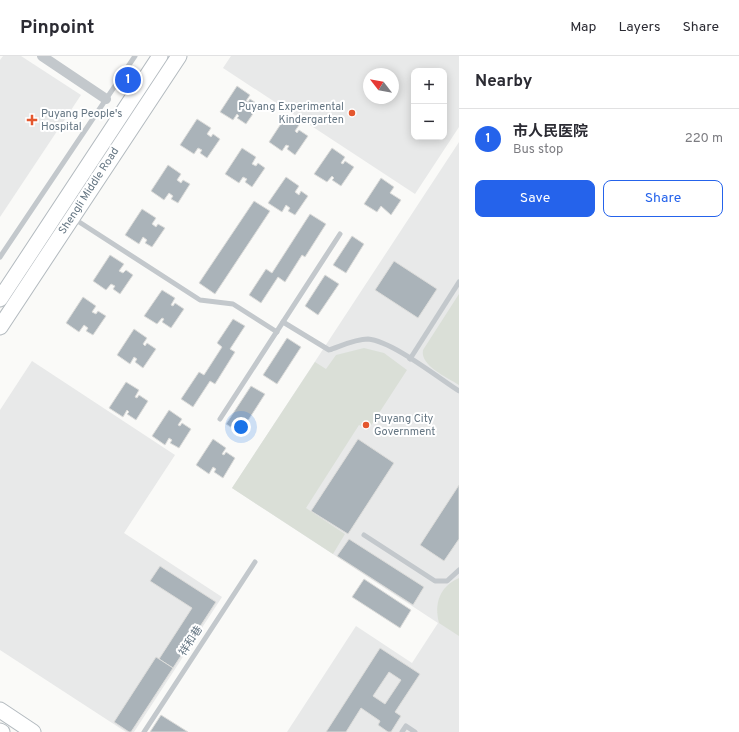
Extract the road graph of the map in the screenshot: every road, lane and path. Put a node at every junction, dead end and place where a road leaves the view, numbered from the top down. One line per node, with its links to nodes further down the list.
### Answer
1 (42, 56): 5 (street)
2 (135, 56): 5 (lane)
3 (160, 56): 10 (main road, Shengli Middle Road)
4 (179, 56): 6 (main road, Shengli Middle Road)
5 (106, 99): 8 (lane)
6 (72, 218): 12 (main road, Shengli Middle Road); 13 (lane)
7 (340, 234): 11 (lane)
8 (0, 257)
9 (459, 282): 14 (lane)
10 (0, 299)
11 (283, 322): 13 (lane); 14 (lane)
12 (0, 326)
13 (277, 332): 16 (lane)
14 (410, 359): 15 (lane)
15 (459, 391)
16 (220, 419)
17 (364, 535): 19 (lane)
18 (255, 562): 22 (lane, 祥和巷)
19 (459, 570)
20 (0, 710): 21 (main road)
21 (33, 732)
22 (144, 732)
23 (402, 732): 24 (lane)
24 (415, 732)

